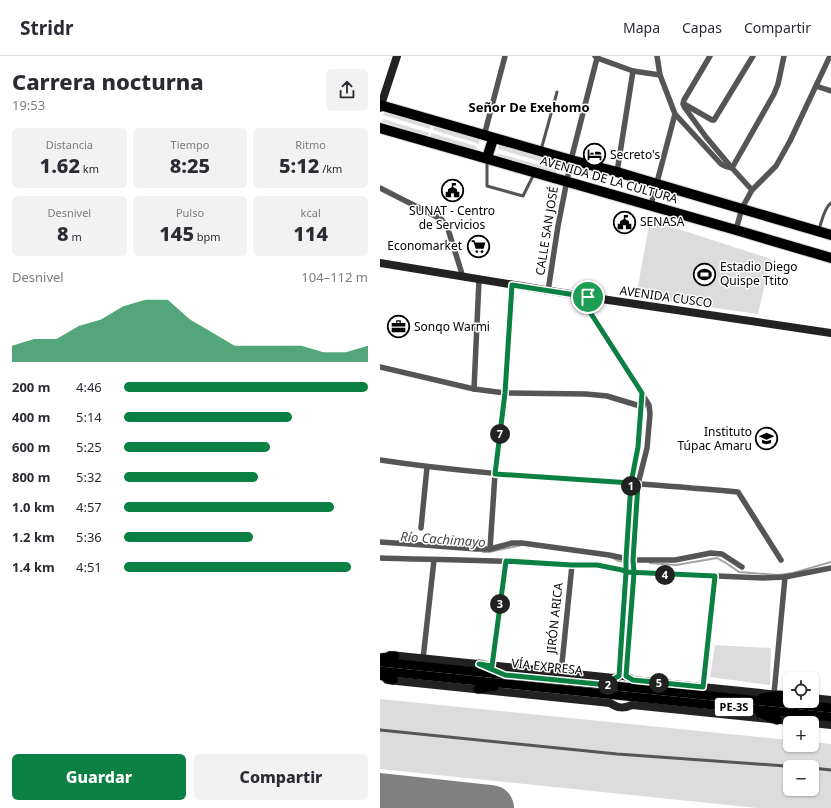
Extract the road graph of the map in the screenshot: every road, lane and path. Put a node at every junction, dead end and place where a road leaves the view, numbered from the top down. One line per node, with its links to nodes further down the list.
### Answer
1 (397, 56): 15 (main road)
2 (505, 56): 18 (street)
3 (657, 56): 10 (street)
4 (710, 56): 14 (street)
5 (753, 56): 14 (street)
6 (784, 56): 22 (street)
7 (830, 56): 11 (street)
8 (596, 57): 9 (street); 21 (street, CALLE SAN JOSÉ)
9 (633, 71): 10 (street); 24 (street)
10 (660, 75): 16 (street)
11 (816, 86): 12 (street); 28 (street)
12 (831, 91)
13 (557, 92): 19 (lane)
14 (683, 104): 22 (street)
15 (380, 106): 18 (highway, AVENIDA DE LA CULTURA)
16 (675, 114): 22 (street); 26 (street)
17 (380, 128): 20 (highway, AVENIDA DE LA CULTURA)
18 (489, 137): 19 (highway, AVENIDA DE LA CULTURA); 20 (highway)
19 (541, 152): 21 (highway, AVENIDA DE LA CULTURA)
20 (487, 158): 23 (highway, AVENIDA DE LA CULTURA); 23 (lane)
21 (571, 160): 24 (highway, AVENIDA DE LA CULTURA); 25 (street, CALLE SAN JOSÉ)
22 (732, 168): 28 (street)
23 (535, 172): 25 (highway, AVENIDA DE LA CULTURA)
24 (617, 172): 26 (highway, AVENIDA DE LA CULTURA)
25 (566, 181): 30 (highway, AVENIDA DE LA CULTURA); 40 (street, CALLE SAN JOSÉ)
26 (658, 184): 30 (street); 31 (highway, AVENIDA DE LA CULTURA)
27 (380, 188): 37 (street)
28 (752, 190): 31 (street)
29 (831, 203): 33 (lane)
30 (652, 205): 32 (highway, AVENIDA DE LA CULTURA)
31 (742, 208): 32 (street); 33 (highway, AVENIDA DE LA CULTURA)
32 (736, 230): 35 (highway, AVENIDA DE LA CULTURA)
33 (818, 231): 34 (highway, AVENIDA DE LA CULTURA)
34 (831, 235)
35 (830, 255)
36 (380, 263): 37 (main road, AVENIDA CUSCO)
37 (463, 277): 38 (main road, AVENIDA CUSCO)
38 (479, 280): 39 (main road, AVENIDA CUSCO); 44 (street)
39 (512, 285): 40 (main road, AVENIDA CUSCO); 45 (street)
40 (548, 291): 41 (main road, AVENIDA CUSCO)
41 (588, 297): 42 (main road, AVENIDA CUSCO); 46 (street)
42 (831, 333)
43 (380, 367): 44 (street)
44 (474, 389): 45 (street)
45 (505, 393): 48 (street); 53 (street)
46 (642, 393): 47 (street); 48 (street)
47 (649, 405): 48 (street); 50 (street)
48 (640, 406): 49 (street)
49 (638, 447): 50 (street); 54 (street)
50 (647, 448): 55 (street)
51 (380, 460): 52 (street)
52 (427, 467): 53 (street); 56 (street)
53 (495, 474): 54 (street); 58 (street)
54 (631, 483): 55 (street); 60 (street)
55 (638, 484): 62 (street); 63 (street)
56 (421, 528)
57 (380, 542): 58 (street)
58 (490, 549): 60 (street)
59 (380, 558): 61 (street)
60 (626, 559): 62 (street); 68 (street)
61 (434, 560): 64 (street); 75 (street)
62 (633, 560): 66 (street); 69 (street)
63 (781, 560)
64 (506, 561): 65 (street); 78 (street)
65 (572, 565): 68 (street); 80 (street, JIRÓN ARICA)
66 (742, 567)
67 (831, 568): 71 (street)
68 (626, 570): 69 (street); 82 (street)
69 (633, 570): 70 (street); 82 (street)
70 (715, 576): 71 (street); 86 (street)
71 (785, 577): 89 (street)
72 (380, 654): 73 (main road, VÍA EXPRESA / PE-3S)
73 (395, 656): 74 (main road); 75 (main road, VÍA EXPRESA / PE-3S)
74 (380, 658)
75 (423, 659): 77 (main road, VÍA EXPRESA / PE-3S)
76 (380, 662): 84 (main road, VÍA EXPRESA / PE-3S)
77 (479, 664): 78 (main road, VÍA EXPRESA / PE-3S); 84 (main road)
78 (492, 666): 80 (main road, VÍA EXPRESA / PE-3S)
79 (380, 671): 84 (main road, VÍA EXPRESA / PE-3S)
80 (561, 673): 82 (main road, VÍA EXPRESA / PE-3S)
81 (380, 675): 85 (main road)
82 (623, 678): 86 (main road, VÍA EXPRESA / PE-3S); 88 (main road); 91 (main road)
83 (380, 679): 85 (main road, VÍA EXPRESA / PE-3S)
84 (505, 679): 87 (main road); 88 (main road, VÍA EXPRESA / PE-3S)
85 (393, 680): 87 (main road, VÍA EXPRESA / PE-3S)
86 (703, 687): 89 (main road, VÍA EXPRESA / PE-3S)
87 (478, 689): 88 (main road, VÍA EXPRESA / PE-3S)
88 (608, 694): 91 (main road, VÍA EXPRESA / PE-3S); 91 (main road, VÍA EXPRESA / PE-3S)
89 (777, 694): 90 (main road, VÍA EXPRESA / PE-3S); 94 (main road)
90 (783, 695)
91 (636, 697): 94 (main road, VÍA EXPRESA / PE-3S); 97 (main road, VÍA EXPRESA / PE-3S)
92 (819, 699): 93 (main road)
93 (831, 700)
94 (750, 704): 95 (main road, VÍA EXPRESA / PE-3S); 96 (main road, VÍA EXPRESA / PE-3S); 97 (main road)
95 (831, 708)
96 (831, 717)
97 (777, 720): 98 (main road, VÍA EXPRESA / PE-3S)
98 (783, 721)
99 (819, 724): 100 (main road, VÍA EXPRESA / PE-3S)
100 (831, 725)
101 (380, 730): 102 (lane)
102 (783, 766)
103 (819, 769): 104 (lane)
104 (831, 770)

